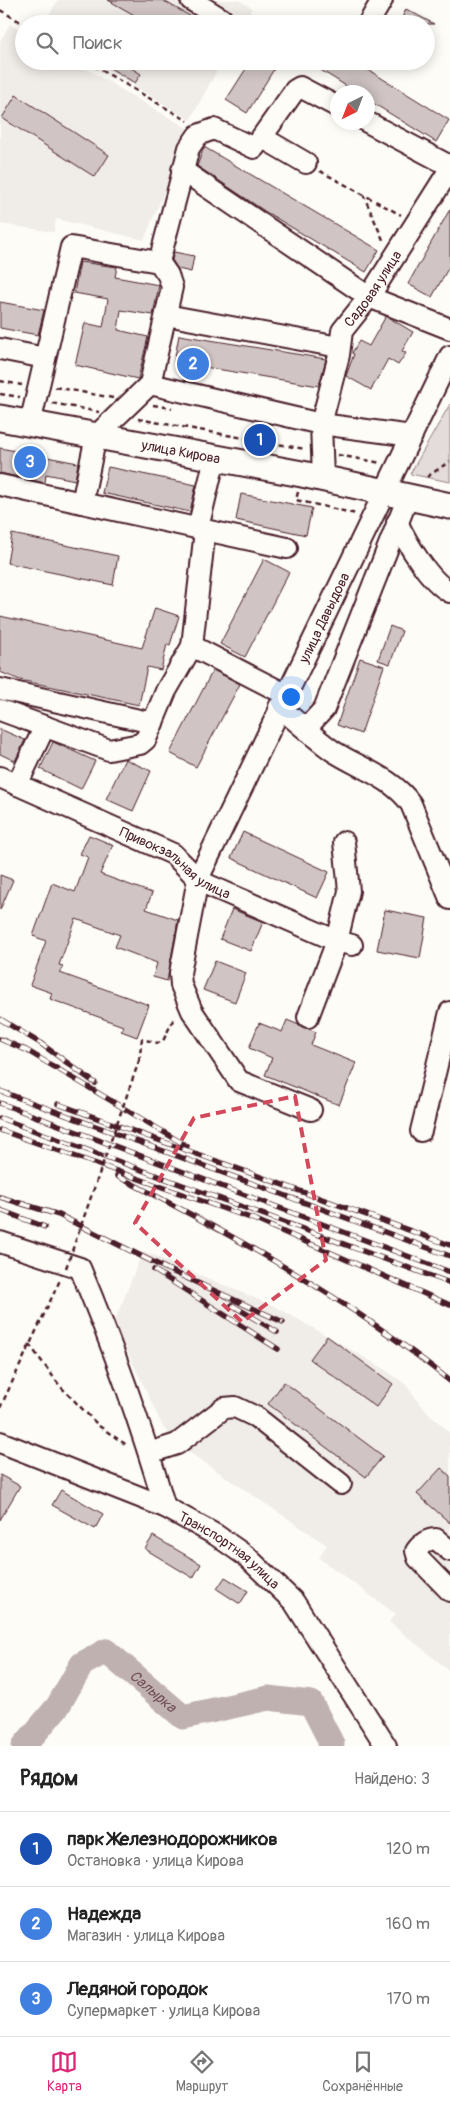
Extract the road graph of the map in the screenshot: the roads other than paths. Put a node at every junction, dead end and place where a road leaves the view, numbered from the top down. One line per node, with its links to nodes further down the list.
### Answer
1 (191, 0): 3 (street)
2 (382, 0): 4 (street)
3 (215, 15)
4 (373, 15)
5 (330, 103): 7 (street)
6 (375, 126): 9 (street)
7 (263, 138): 8 (street); 10 (street)
8 (306, 163)
9 (450, 168): 12 (street, Садовая улица)
10 (182, 170): 11 (street); 12 (street)
11 (159, 262): 13 (street); 18 (street)
12 (369, 296): 14 (street); 15 (street, Садовая улица)
13 (166, 315): 15 (street); 19 (street)
14 (450, 329)
15 (339, 347): 22 (street, Садовая улица)
16 (0, 349): 18 (street)
17 (450, 356): 24 (street, улица Давыдова)
18 (45, 358): 21 (street)
19 (150, 384): 22 (street); 23 (street)
20 (0, 418): 21 (main road, улица Кирова)
21 (30, 424): 23 (main road, улица Кирова)
22 (321, 424): 24 (street); 26 (street, Садовая улица)
23 (96, 436): 25 (main road, улица Кирова); 29 (street)
24 (412, 436): 28 (street, улица Давыдова)
25 (215, 458): 26 (main road, улица Кирова); 32 (street)
26 (323, 478): 28 (main road, улица Кирова)
27 (0, 485): 29 (street)
28 (396, 495): 30 (main road, улица Кирова); 31 (street); 37 (street, улица Давыдова)
29 (82, 503): 32 (street)
30 (450, 506)
31 (397, 522): 34 (street); 40 (street)
32 (202, 529): 33 (street); 35 (street)
33 (287, 548)
34 (450, 592)
35 (192, 646): 37 (street); 39 (street)
36 (0, 689): 39 (street)
37 (282, 701): 40 (street); 44 (street, улица Давыдова)
38 (0, 710): 41 (street)
39 (153, 723): 41 (street)
40 (302, 725): 45 (street)
41 (45, 726): 42 (street)
42 (9, 781): 44 (street, Привокзальная улица)
43 (344, 842): 46 (street)
44 (198, 879): 46 (street, Привокзальная улица); 49 (street, улица Давыдова)
45 (450, 899)
46 (345, 943): 48 (street)
47 (450, 1012): 50 (street)
48 (308, 1017)
49 (311, 1110)
50 (421, 1131)
51 (0, 1242): 53 (street)
52 (0, 1442): 55 (street, Транспортная улица)
53 (151, 1458): 54 (street); 55 (street)
54 (341, 1484)
55 (165, 1507): 58 (street, Транспортная улица)
56 (450, 1551): 57 (street)
57 (450, 1591)
58 (386, 1746)

